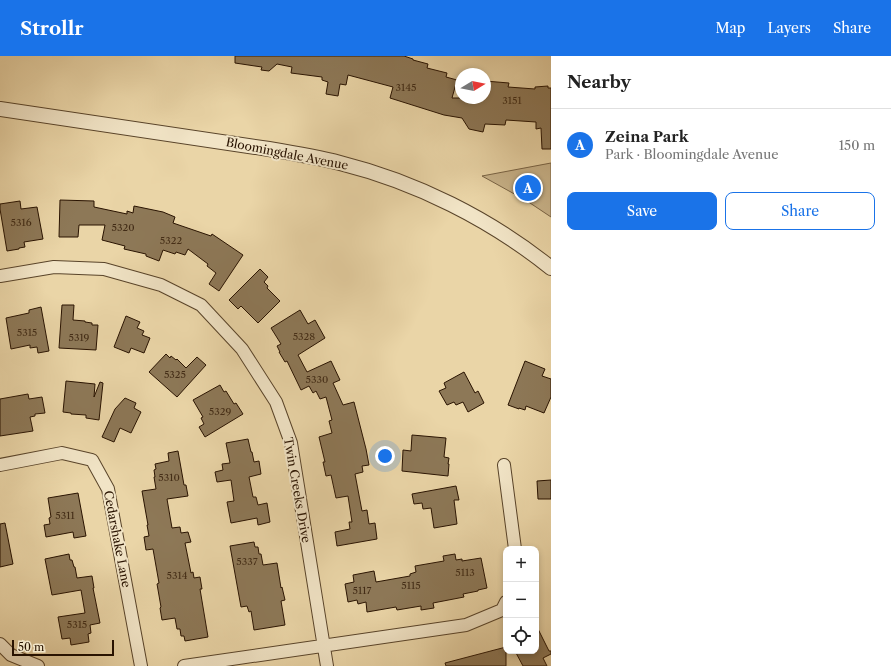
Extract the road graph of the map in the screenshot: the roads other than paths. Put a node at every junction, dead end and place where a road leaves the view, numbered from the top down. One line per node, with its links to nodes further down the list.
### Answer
1 (0, 109): 2 (street, Bloomingdale Avenue)
2 (551, 268)
3 (0, 276): 9 (street, Twin Creeks Drive)
4 (0, 465): 11 (street, Cedarshake Lane)
5 (504, 465): 6 (street)
6 (516, 546)
7 (503, 608): 9 (street)
8 (0, 644): 10 (street)
9 (324, 646): 12 (street); 13 (street, Twin Creeks Drive)
10 (38, 666)
11 (141, 666)
12 (184, 666)
13 (328, 666)

